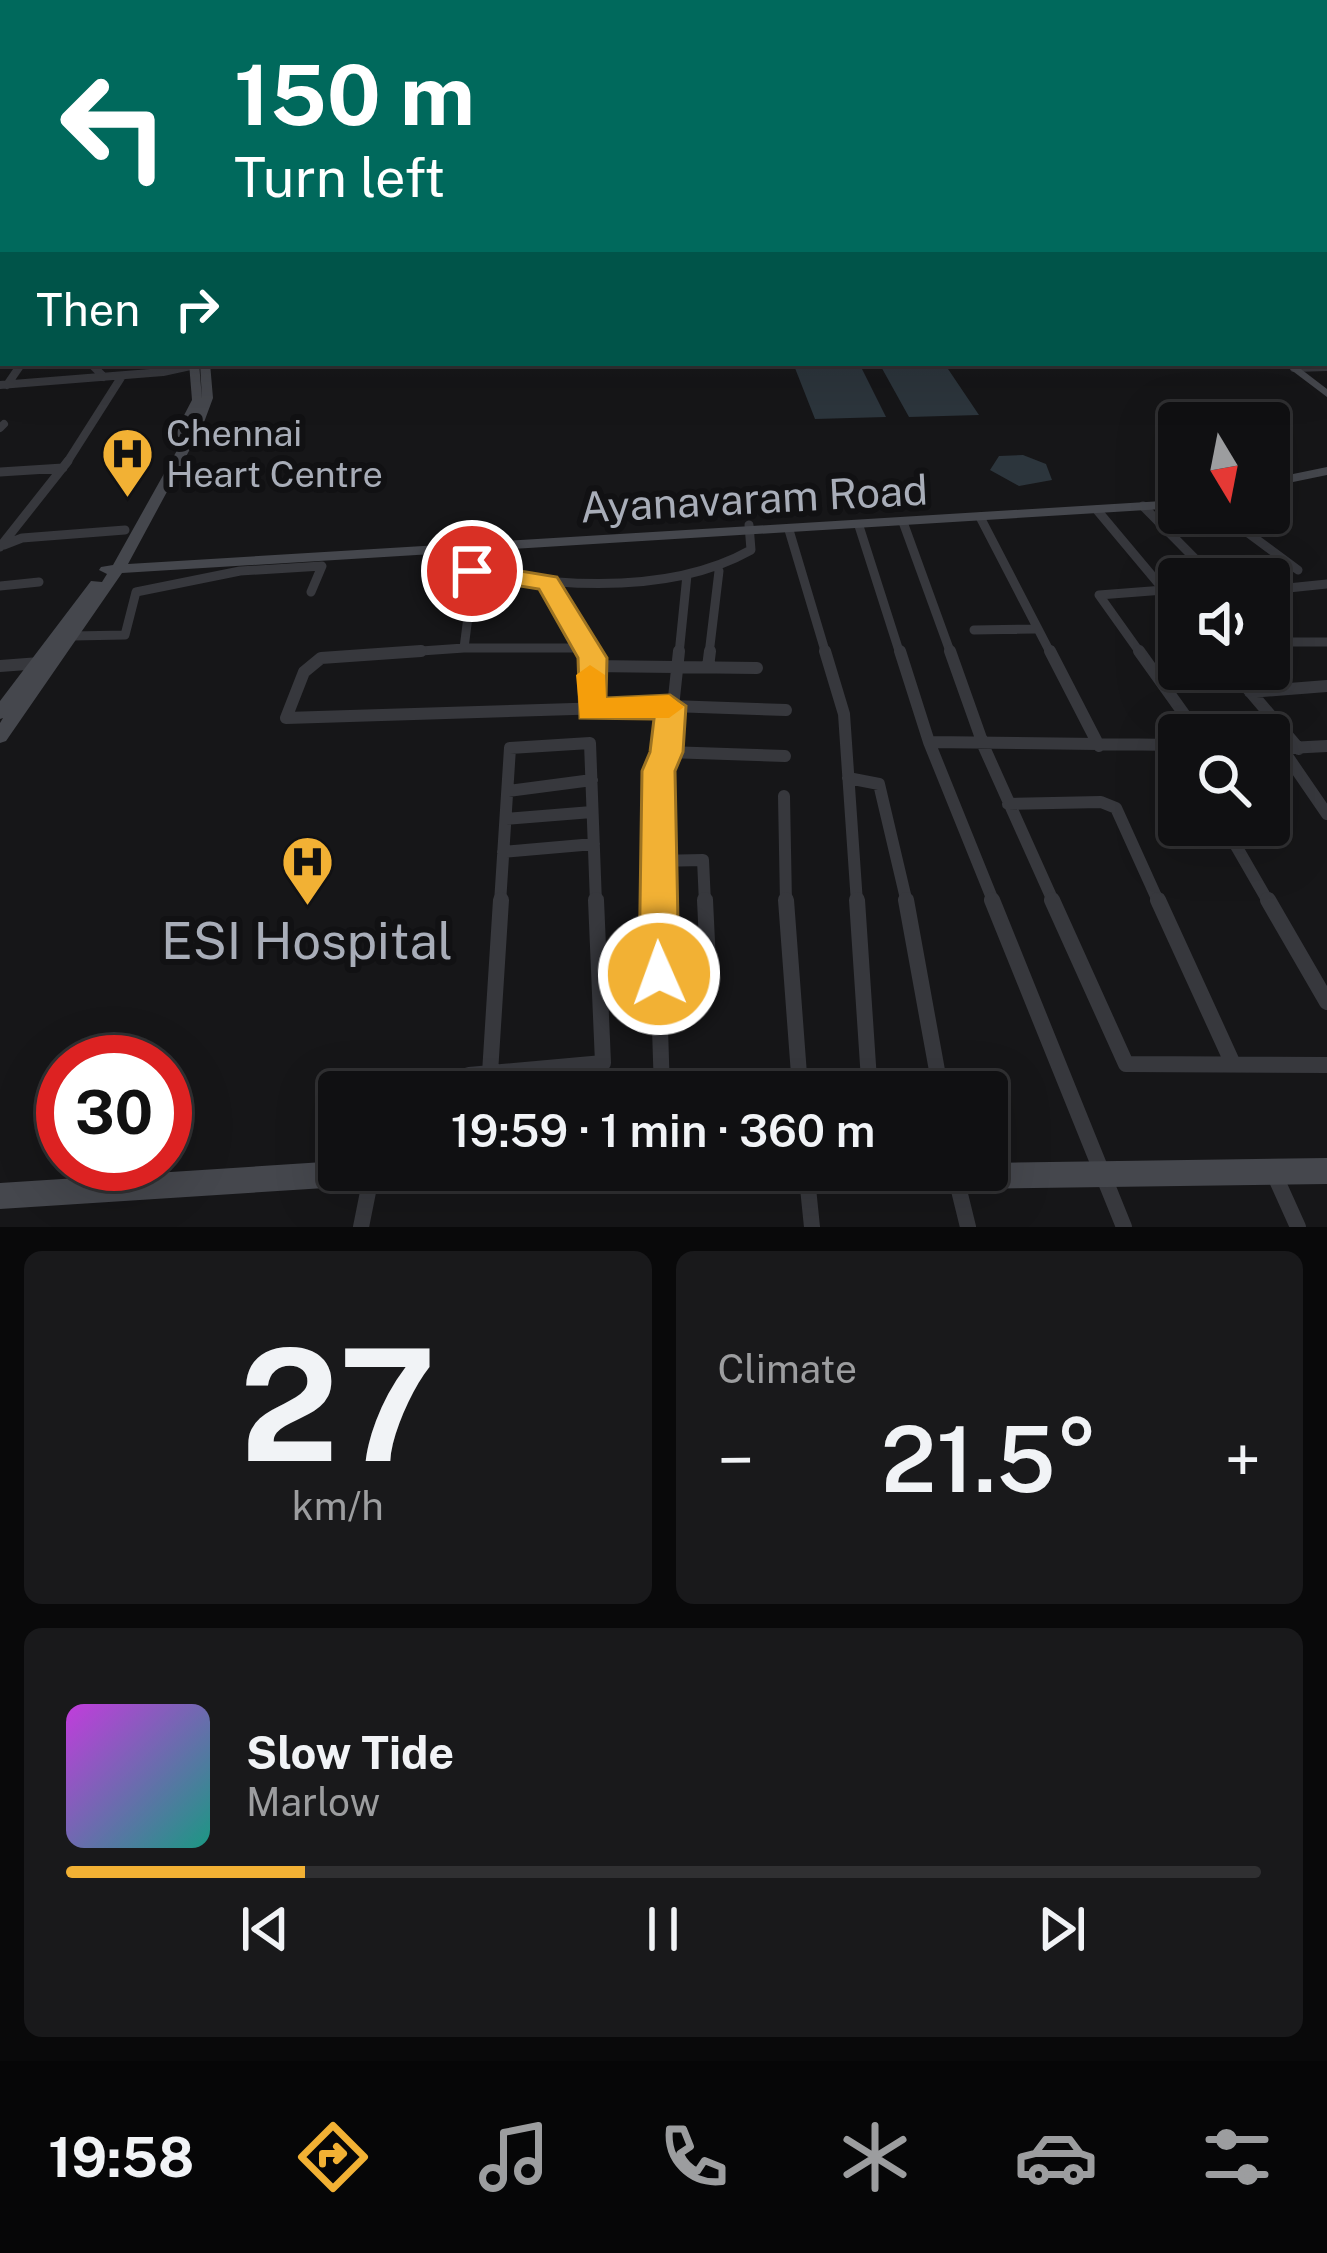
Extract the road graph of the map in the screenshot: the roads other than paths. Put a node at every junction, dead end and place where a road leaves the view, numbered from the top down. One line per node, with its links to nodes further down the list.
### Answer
1 (93, 366): 7 (street)
2 (187, 366): 6 (street)
3 (200, 366): 22 (street)
4 (200, 366): 28 (street)
5 (1296, 366): 9 (street)
6 (122, 376): 7 (street); 10 (street)
7 (104, 377): 8 (street)
8 (3, 385)
9 (1327, 390)
10 (63, 468): 11 (street); 25 (street)
11 (0, 472)
12 (1326, 474): 13 (street)
13 (1290, 482)
14 (1158, 502): 21 (street, Ayanavaram Road)
15 (1158, 504): 16 (street, Ayanavaram Road)
16 (1144, 506): 17 (street, Ayanavaram Road); 27 (street)
17 (1097, 510): 18 (street, Ayanavaram Road); 35 (street)
18 (980, 518): 19 (street, Ayanavaram Road); 41 (street)
19 (903, 522): 20 (street, Ayanavaram Road); 64 (street)
20 (859, 526): 23 (street, Ayanavaram Road); 63 (street)
21 (749, 529): 23 (street, Ayanavaram Road); 26 (street, Ayanavaram Road); 28 (street, Ayanavaram Road); 31 (street)
22 (124, 530): 25 (street); 28 (street)
23 (790, 530): 72 (street)
24 (1249, 534): 29 (street)
25 (0, 546)
26 (477, 546): 28 (street, Ayanavaram Road); 30 (street)
27 (1195, 558)
28 (113, 566): 43 (street); 48 (street)
29 (1298, 570)
30 (472, 571): 34 (street); 46 (street)
31 (718, 571): 32 (street); 52 (street)
32 (687, 575): 34 (street); 51 (street)
33 (39, 582): 37 (street)
34 (548, 583): 47 (street)
35 (1158, 583)
36 (1327, 584): 38 (street)
37 (0, 586)
38 (1290, 588)
39 (1158, 591): 54 (street)
40 (311, 592): 43 (street)
41 (1036, 629): 42 (street); 66 (street)
42 (974, 631)
43 (73, 636): 62 (street)
44 (1290, 641): 45 (street)
45 (1327, 642)
46 (464, 648): 47 (street); 58 (street)
47 (583, 648): 50 (street)
48 (40, 662): 49 (street); 60 (street)
49 (0, 666)
50 (592, 666): 51 (street); 58 (street)
51 (679, 668): 52 (street); 57 (street)
52 (708, 668): 53 (street)
53 (757, 668)
54 (1158, 678)
55 (1327, 686): 56 (street)
56 (1250, 692): 61 (street)
57 (670, 706): 58 (street); 59 (street); 69 (street)
58 (591, 710)
59 (786, 710)
60 (0, 713)
61 (1263, 714)
62 (0, 736)
63 (929, 742): 64 (street); 96 (street)
64 (983, 744): 66 (street); 76 (street)
65 (1158, 745): 66 (street)
66 (1099, 746)
67 (1327, 746): 68 (street)
68 (1290, 749)
69 (667, 752): 70 (street); 83 (street)
70 (784, 756)
71 (1290, 758): 78 (street)
72 (848, 778): 92 (street); 93 (street)
73 (592, 781): 74 (street); 74 (street); 77 (street)
74 (508, 790): 79 (street)
75 (784, 796): 91 (street)
76 (1008, 804): 86 (street); 86 (street)
77 (592, 812): 79 (street); 80 (street)
78 (1327, 814)
79 (506, 818): 82 (street)
80 (594, 844): 82 (street); 89 (street)
81 (1236, 846): 85 (street)
82 (503, 852): 88 (street)
83 (655, 861): 84 (street); 84 (street)
84 (659, 974): 90 (street)
85 (1327, 1002)
86 (1233, 1064): 87 (street)
87 (1327, 1065)
88 (490, 1071)
89 (503, 1071)
90 (661, 1071)
91 (798, 1071)
92 (868, 1071)
93 (937, 1071)
94 (1327, 1171): 95 (street)
95 (1274, 1173): 96 (street); 107 (street)
96 (1106, 1174): 98 (street); 106 (street)
97 (318, 1175): 102 (street)
98 (1008, 1175)
99 (368, 1191): 103 (street)
100 (808, 1191): 104 (street)
101 (960, 1191): 105 (street)
102 (0, 1196)
103 (362, 1227)
104 (812, 1227)
105 (968, 1227)
106 (1124, 1227)
107 (1298, 1227)

